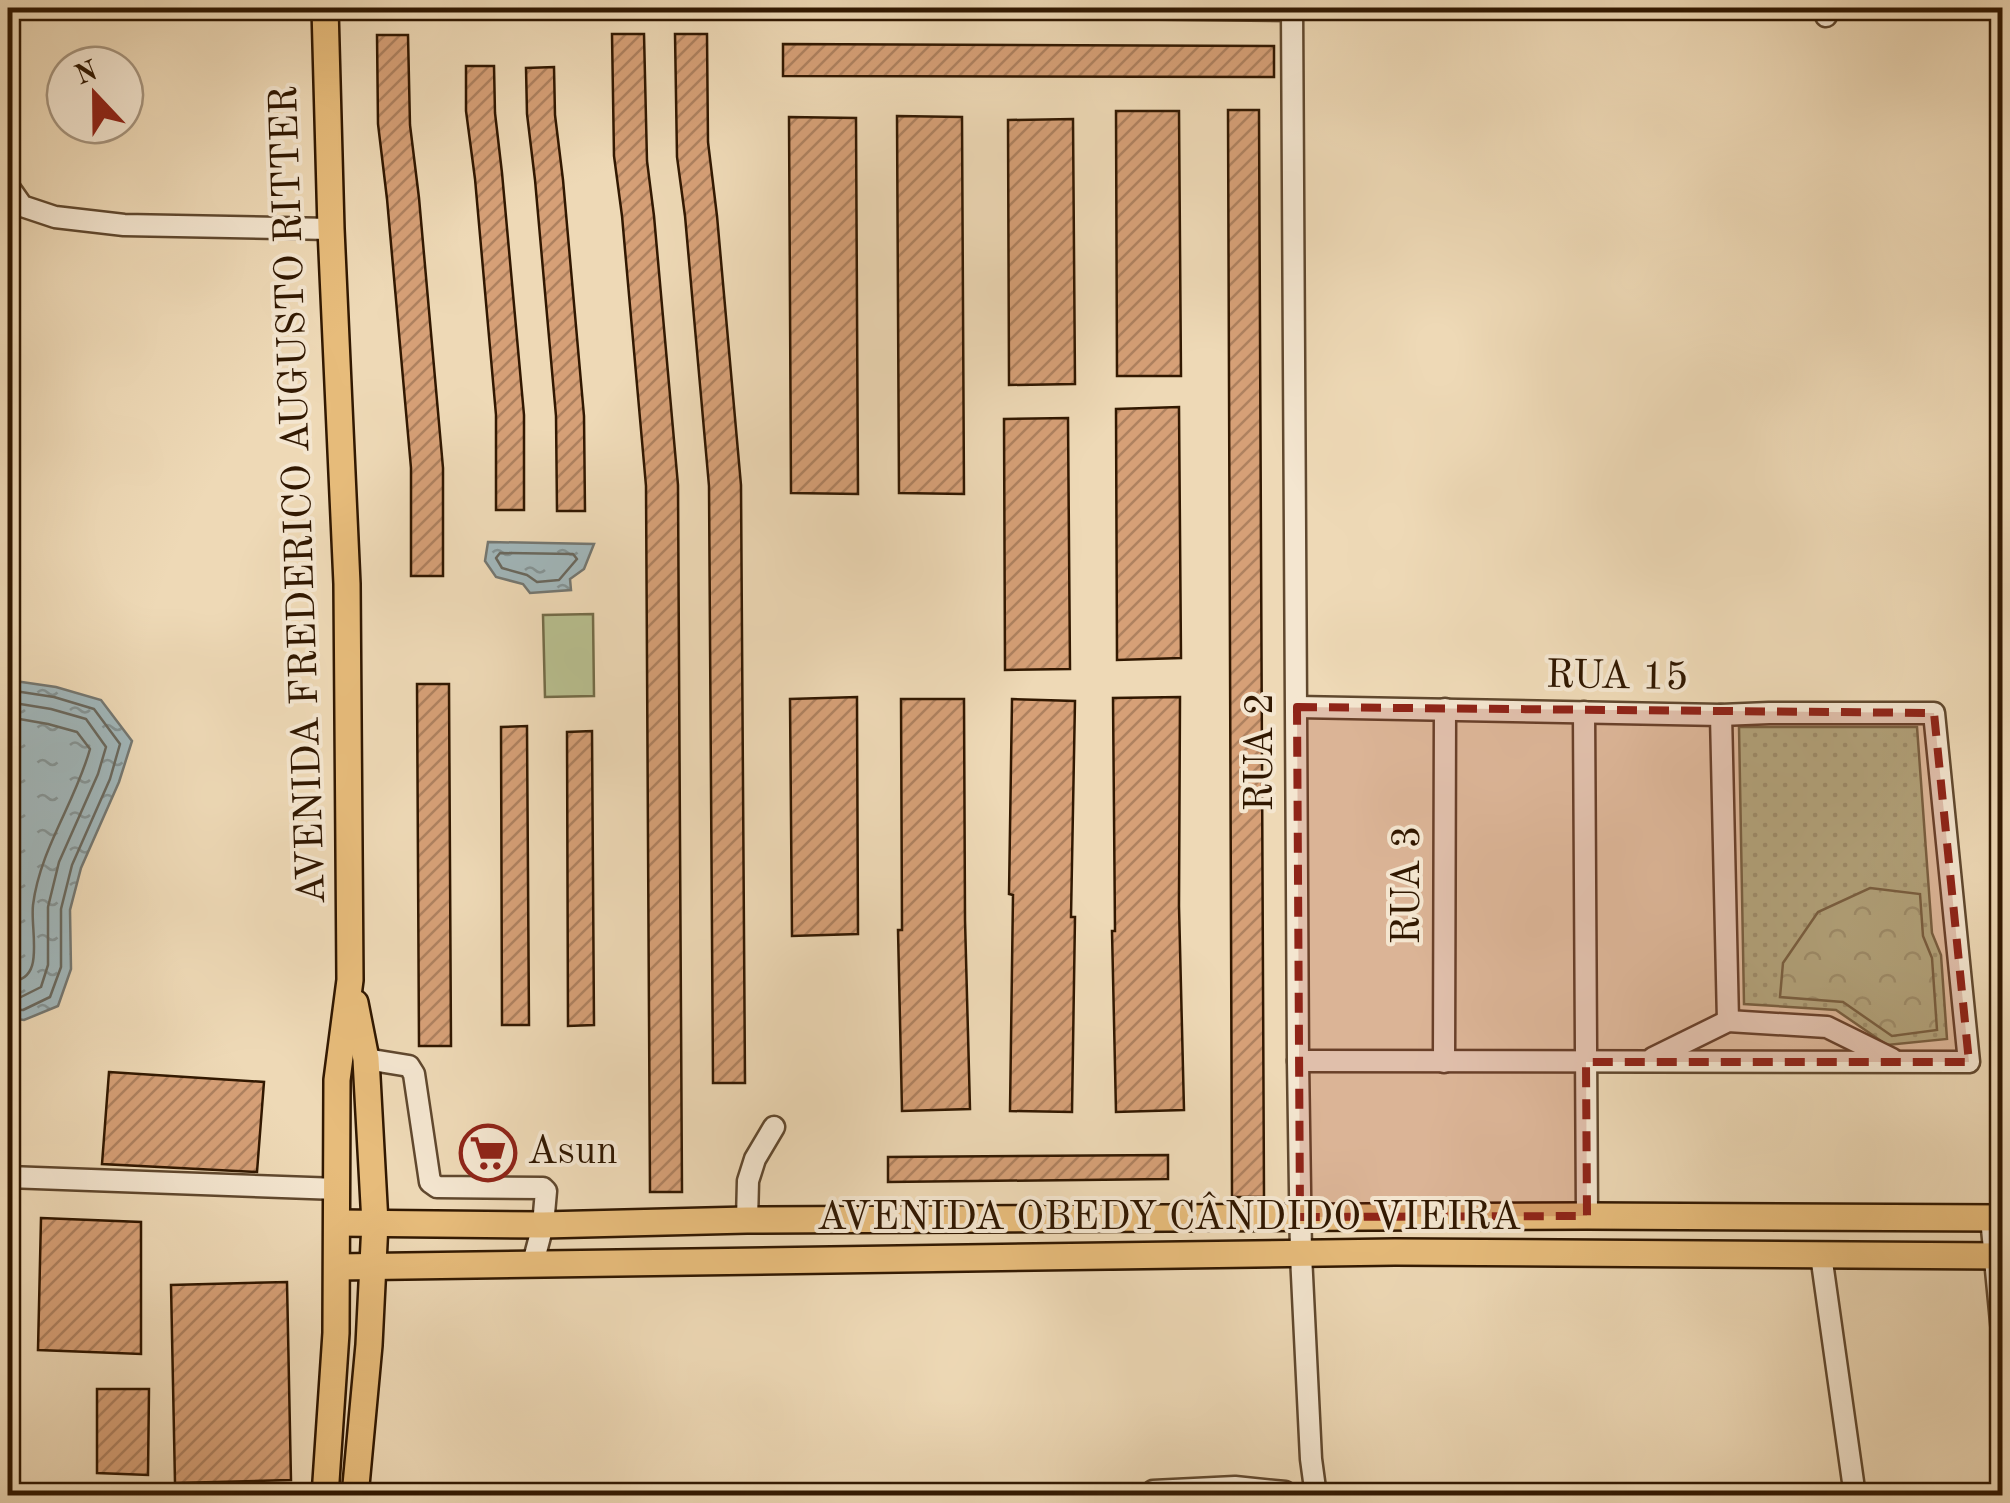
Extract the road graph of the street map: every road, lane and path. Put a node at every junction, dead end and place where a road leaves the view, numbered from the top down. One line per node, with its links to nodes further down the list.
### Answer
1 (325, 8): 5 (main road, AVENIDA FREDERICO AUGUSTO RITTER)
2 (1114, 8): 3 (street)
3 (1292, 9): 6 (street, RUA 2)
4 (8, 186): 5 (street)
5 (330, 229): 10 (main road, AVENIDA FREDERICO AUGUSTO RITTER)
6 (1298, 706): 7 (street, RUA 15); 13 (street, RUA 2)
7 (1445, 709): 8 (street, RUA 15); 14 (street, RUA 3)
8 (1584, 712): 9 (street, RUA 15); 15 (street)
9 (1721, 715): 11 (street); 17 (street, RUA 15)
10 (350, 980): 12 (main road, AVENIDA FREDERICO AUGUSTO RITTER); 20 (main road, AVENIDA FREDERICO AUGUSTO RITTER)
11 (1728, 1020): 16 (street); 17 (street)
12 (366, 1059): 27 (main road, AVENIDA FREDERICO AUGUSTO RITTER); 28 (street)
13 (1298, 1061): 14 (street); 22 (street, RUA 2)
14 (1444, 1062): 15 (street)
15 (1586, 1062): 16 (street); 21 (street)
16 (1646, 1062): 17 (street)
17 (1897, 1062)
18 (774, 1127): 24 (street)
19 (8, 1177): 20 (street)
20 (338, 1188): 26 (main road, AVENIDA FREDERICO AUGUSTO RITTER); 27 (main road)
21 (1587, 1216): 22 (main road, AVENIDA OBEDY CÂNDIDO VIEIRA); 23 (main road, AVENIDA OBEDY CÂNDIDO VIEIRA)
22 (1300, 1217): 25 (main road, AVENIDA OBEDY CÂNDIDO VIEIRA); 30 (street, RUA 2)
23 (1997, 1218): 31 (street)
24 (746, 1220): 25 (main road, AVENIDA OBEDY CÂNDIDO VIEIRA); 28 (main road, AVENIDA OBEDY CÂNDIDO VIEIRA)
25 (787, 1220): 32 (main road)
26 (338, 1223): 27 (main road, AVENIDA OBEDY CÂNDIDO VIEIRA); 34 (main road, AVENIDA FREDERICO AUGUSTO RITTER)
27 (375, 1223): 28 (main road, AVENIDA OBEDY CÂNDIDO VIEIRA); 35 (main road, AVENIDA FREDERICO AUGUSTO RITTER)
28 (543, 1225): 33 (street)
29 (1821, 1254): 30 (main road, AVENIDA OBEDY CÂNDIDO VIEIRA); 31 (main road, AVENIDA OBEDY CÂNDIDO VIEIRA); 42 (street)
30 (1301, 1255): 32 (main road, AVENIDA OBEDY CÂNDIDO VIEIRA); 41 (street, RUA 2)
31 (1998, 1256): 36 (street)
32 (786, 1260): 33 (main road, AVENIDA OBEDY CÂNDIDO VIEIRA)
33 (533, 1263): 35 (main road, AVENIDA OBEDY CÂNDIDO VIEIRA)
34 (337, 1267): 35 (main road, AVENIDA OBEDY CÂNDIDO VIEIRA); 39 (main road, AVENIDA FREDERICO AUGUSTO RITTER)
35 (375, 1267): 40 (main road, AVENIDA FREDERICO AUGUSTO RITTER)
36 (2002, 1332)
37 (1152, 1490): 38 (street)
38 (1285, 1492)
39 (325, 1496)
40 (356, 1496)
41 (1316, 1496)
42 (1854, 1496)

